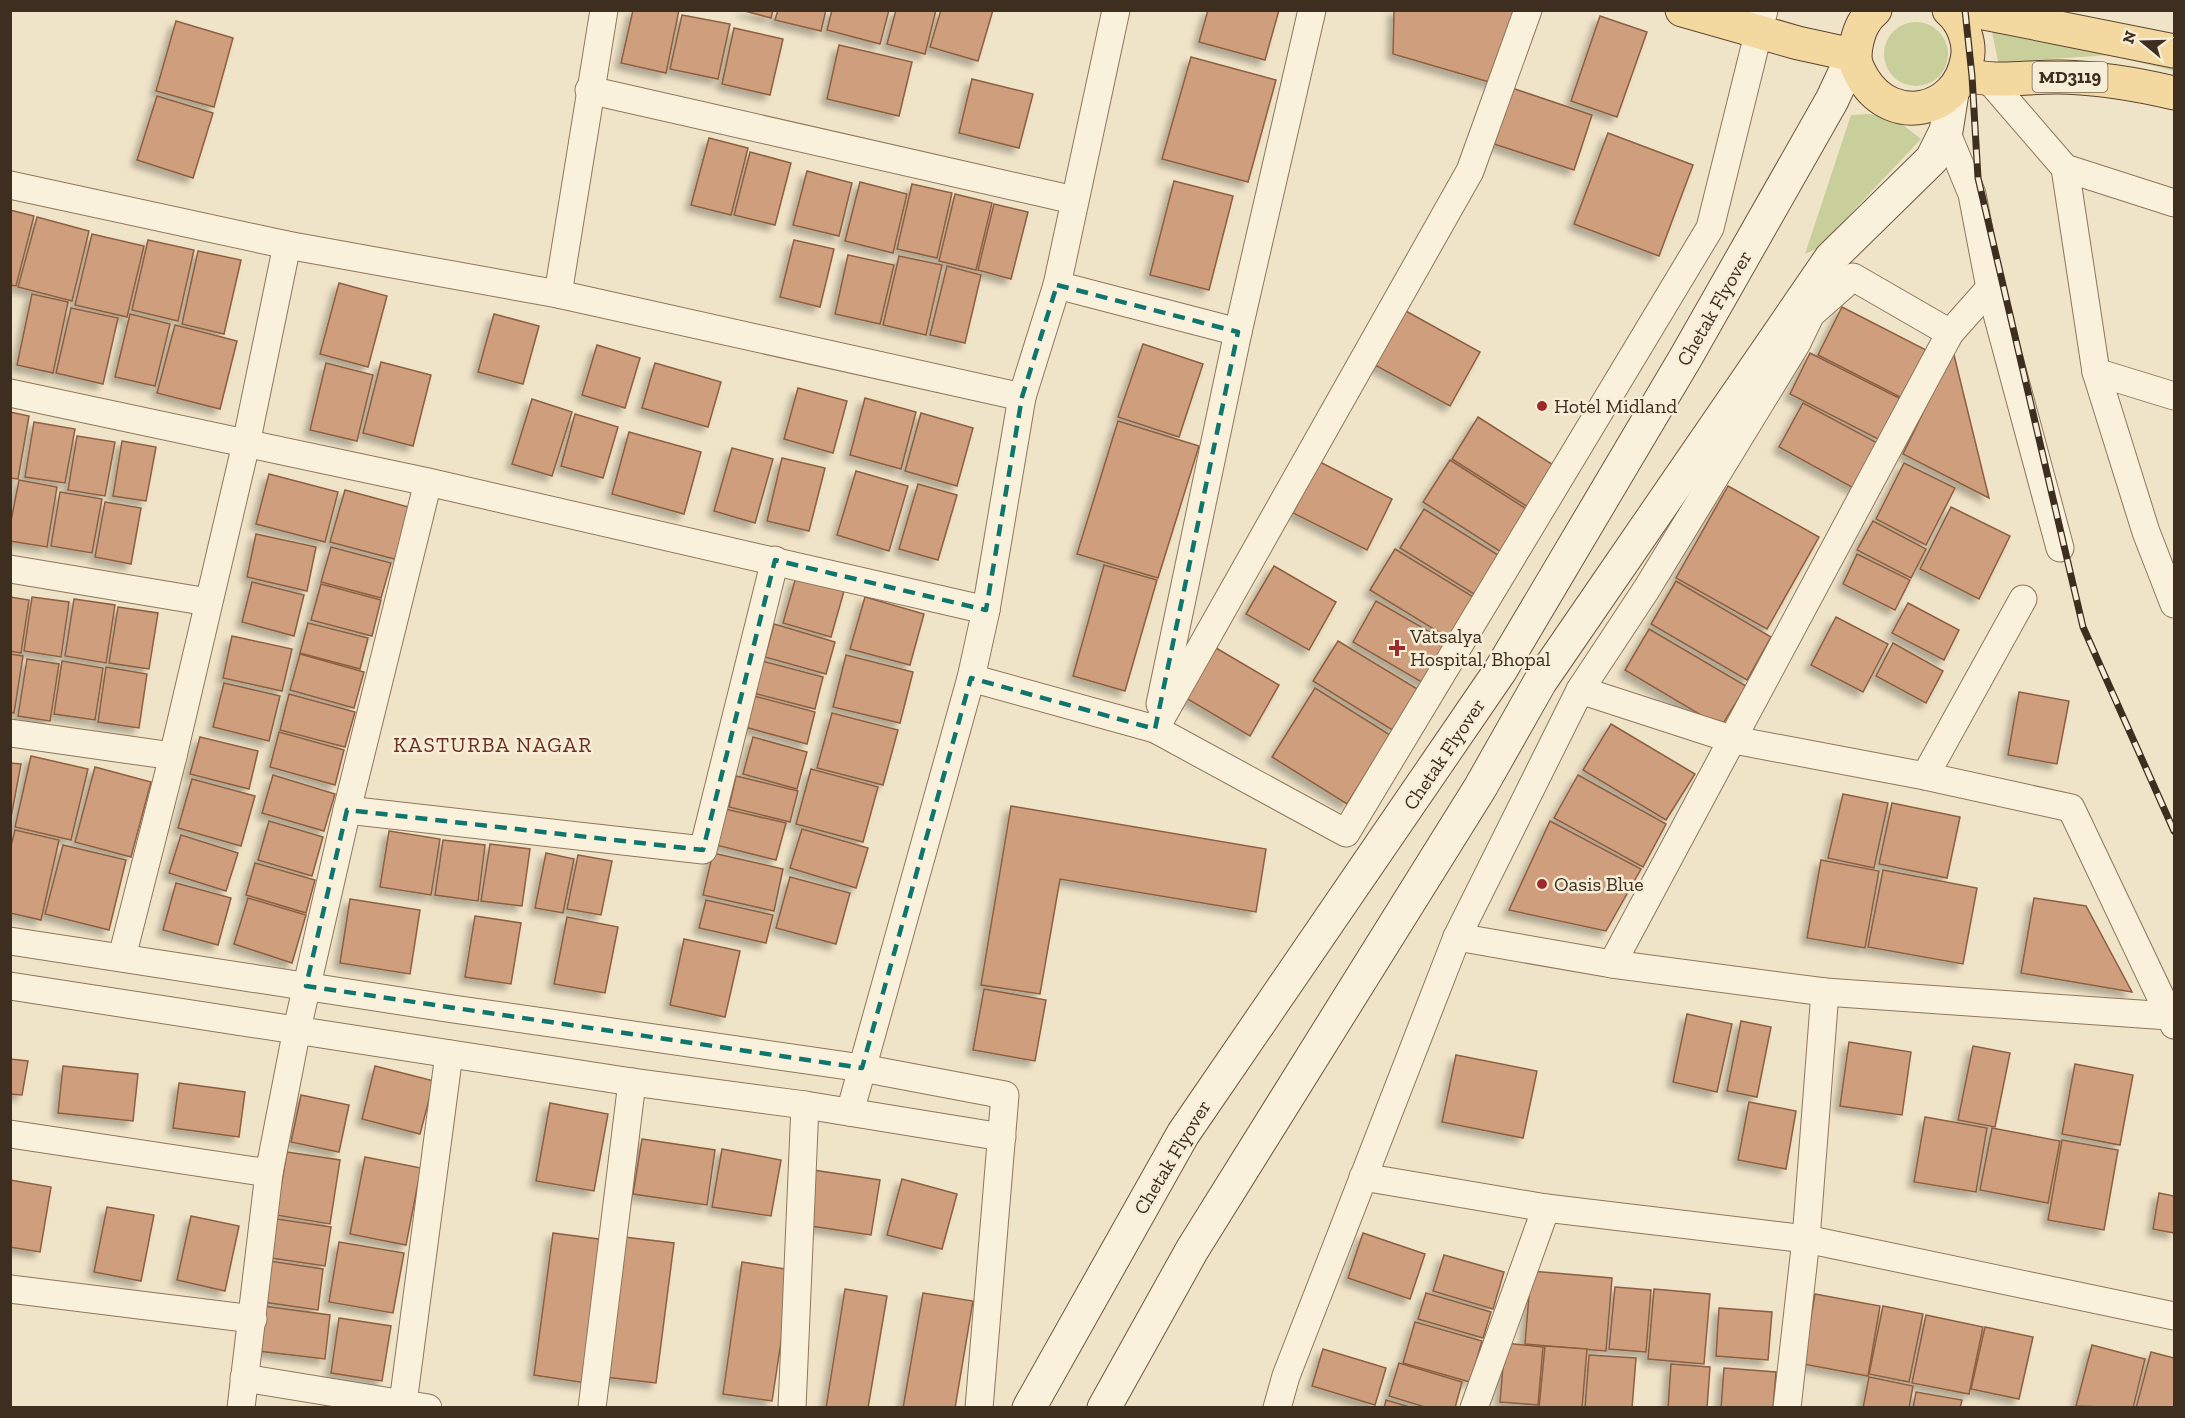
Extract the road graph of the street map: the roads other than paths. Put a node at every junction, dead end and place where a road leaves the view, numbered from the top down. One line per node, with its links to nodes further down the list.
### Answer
1 (604, 10): 12 (street)
2 (1116, 10): 17 (street)
3 (1312, 10): 23 (street)
4 (1528, 10): 42 (street)
5 (1682, 10): 8 (main road)
6 (1871, 11): 10 (main road)
7 (1958, 11): 9 (main road, MD3119); 11 (main road)
8 (1762, 21): 10 (main road); 42 (street)
9 (2175, 51)
10 (1853, 55): 11 (main road); 77 (main road, Chetak Flyover)
11 (1968, 82): 13 (main road, MD3119); 14 (main road); 15 (street)
12 (590, 90): 17 (street); 22 (street)
13 (2175, 93)
14 (1946, 131): 21 (street); 78 (main road)
15 (2065, 168): 18 (street); 25 (street)
16 (10, 185): 19 (street)
17 (1074, 200): 20 (street)
18 (2175, 203)
19 (287, 245): 22 (street); 29 (street)
20 (1057, 285): 23 (street); 27 (street)
21 (1990, 288): 24 (street); 33 (street)
22 (558, 294): 27 (street)
23 (1238, 333): 42 (street)
24 (1950, 333): 41 (street); 44 (street)
25 (2096, 372): 28 (street); 31 (street)
26 (10, 393): 29 (street)
27 (1022, 396): 39 (street)
28 (2175, 396)
29 (246, 444): 30 (street); 37 (street)
30 (428, 482): 34 (street); 47 (street)
31 (2146, 532): 32 (street); 38 (street)
32 (2175, 541)
33 (2060, 548)
34 (775, 560): 39 (street); 47 (street)
35 (10, 569): 37 (street)
36 (2023, 599): 46 (street)
37 (208, 602): 45 (street)
38 (2175, 604)
39 (986, 610): 40 (street)
40 (971, 678): 42 (street); 58 (street)
41 (1580, 690): 44 (street); 48 (street)
42 (1155, 729)
43 (10, 733): 45 (street)
44 (1734, 740): 46 (street); 51 (street)
45 (173, 756): 50 (street)
46 (1925, 776): 55 (street)
47 (347, 810): 53 (street)
48 (1457, 937): 51 (street); 65 (street)
49 (10, 941): 50 (street)
50 (122, 957): 53 (street)
51 (1612, 964): 54 (street)
52 (10, 986): 56 (street)
53 (306, 986): 56 (street); 58 (street)
54 (1825, 992): 55 (street); 67 (street)
55 (2172, 1021)
56 (297, 1029): 57 (street); 64 (street)
57 (449, 1054): 59 (street); 72 (street)
58 (862, 1068): 61 (street); 63 (street)
59 (632, 1082): 60 (street); 74 (street)
60 (805, 1105): 61 (street); 75 (street)
61 (850, 1112): 63 (street)
62 (10, 1134): 64 (street)
63 (1002, 1137): 76 (street)
64 (269, 1173): 70 (street)
65 (1363, 1177): 66 (street); 79 (street)
66 (1546, 1208): 67 (street); 80 (street)
67 (1806, 1239): 69 (street); 81 (street)
68 (10, 1289): 70 (street)
69 (2175, 1316)
70 (253, 1318): 71 (street)
71 (244, 1378): 72 (street); 73 (street)
72 (416, 1405)
73 (241, 1407)
74 (592, 1407)
75 (792, 1407)
76 (979, 1407)
77 (1029, 1407)
78 (1104, 1407)
79 (1277, 1407)
80 (1474, 1407)
81 (1787, 1407)

